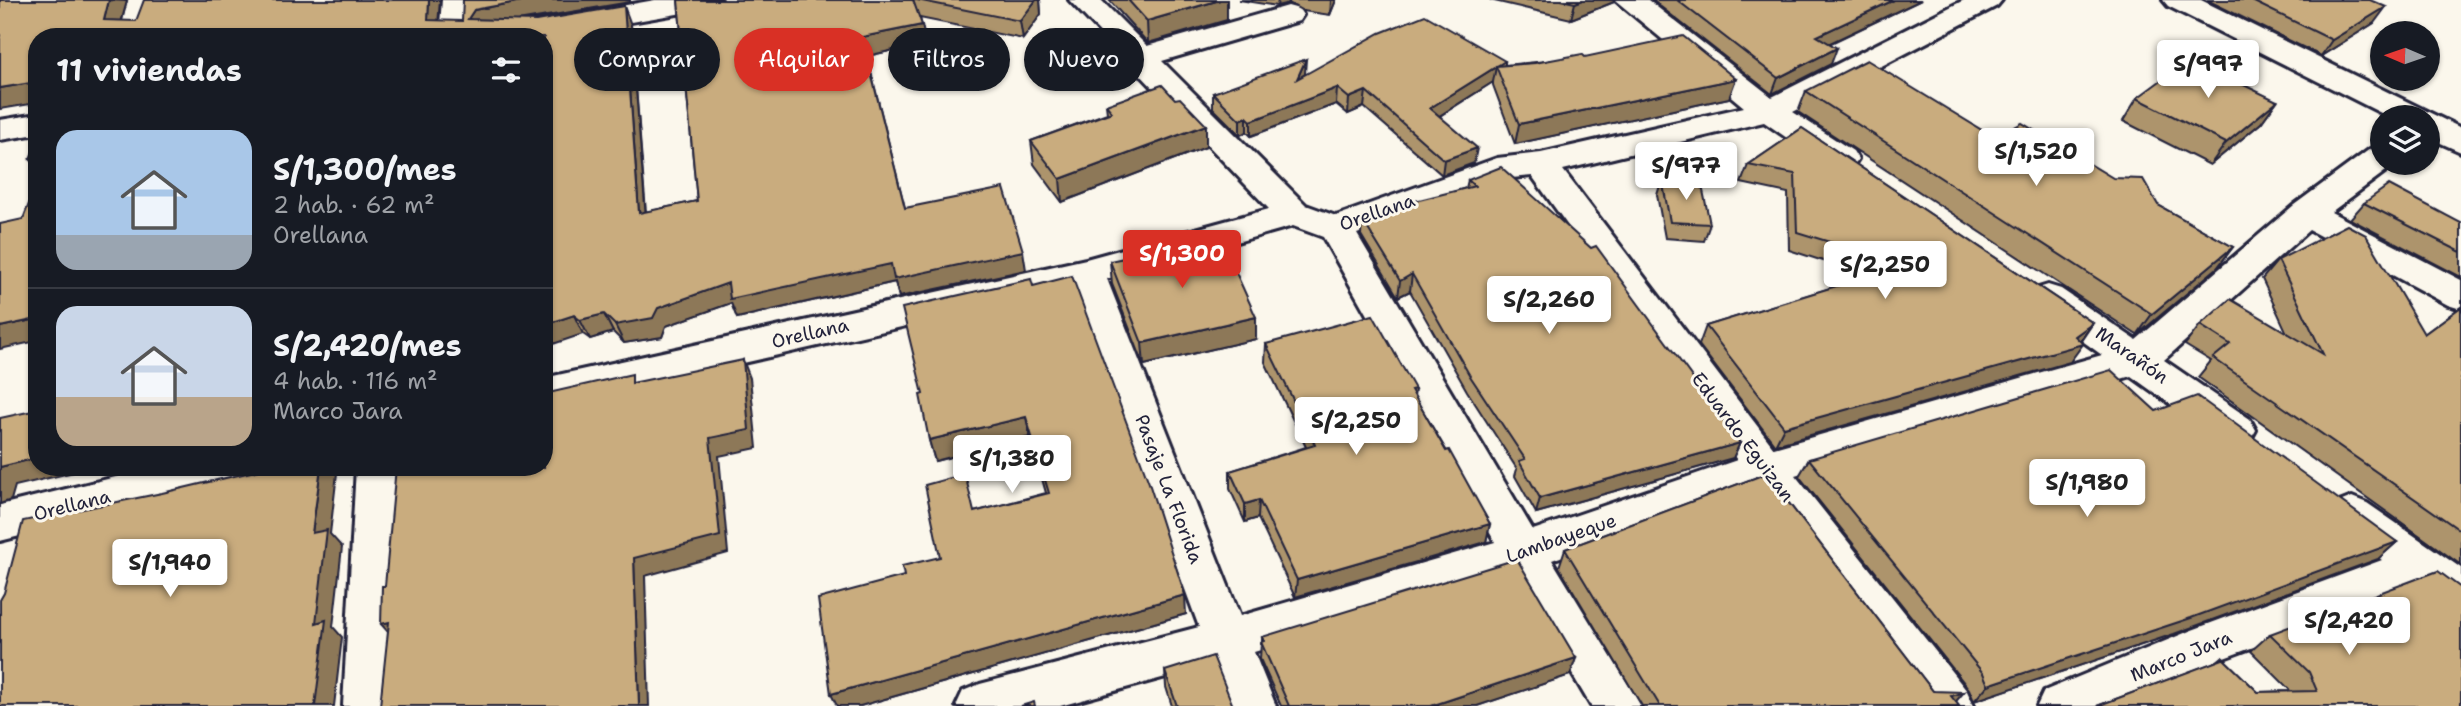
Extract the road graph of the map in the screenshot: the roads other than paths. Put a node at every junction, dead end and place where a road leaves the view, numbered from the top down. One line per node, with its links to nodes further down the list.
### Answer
1 (457, 0): 8 (street)
2 (706, 0): 9 (street)
3 (1084, 0): 10 (street)
4 (1630, 0): 14 (street)
5 (1987, 0): 14 (street, Orellana)
6 (2178, 0): 13 (street)
7 (1288, 15): 11 (street)
8 (455, 28)
9 (546, 28)
10 (1111, 28)
11 (1144, 57)
12 (1144, 63): 22 (street)
13 (2389, 105)
14 (1769, 111): 19 (street, Orellana); 21 (street)
15 (28, 125): 16 (street)
16 (0, 130)
17 (2440, 130): 18 (street)
18 (2461, 141)
19 (1541, 164): 24 (street, Orellana); 31 (street, Eduardo Eguizan)
20 (2370, 167): 23 (street)
21 (1862, 173)
22 (1294, 213): 24 (street, Orellana); 25 (street, Orellana)
23 (2306, 213): 27 (street); 28 (street)
24 (1336, 229): 36 (street)
25 (1086, 272): 29 (street, Orellana); 39 (street, Pasaje La Florida)
26 (2024, 282): 28 (street, Marañón)
27 (2461, 296)
28 (2140, 359): 30 (street, Marañón); 31 (street, Lambayeque)
29 (553, 391)
30 (2263, 450)
31 (1765, 467): 36 (street, Lambayeque); 46 (street, Eduardo Eguizan)
32 (197, 476): 35 (street, Orellana)
33 (377, 476): 42 (street)
34 (2319, 491): 37 (street)
35 (13, 534)
36 (1523, 552): 39 (street, Lambayeque); 45 (street)
37 (2421, 565): 38 (street); 40 (street, Marco Jara)
38 (2461, 593)
39 (1227, 640): 43 (street, Lambayeque); 44 (street, Pasaje La Florida)
40 (2208, 644): 41 (street); 47 (street, Marco Jara)
41 (2243, 680)
42 (368, 706)
43 (980, 706)
44 (1252, 706)
45 (1617, 706)
46 (1950, 706)
47 (2061, 706)

